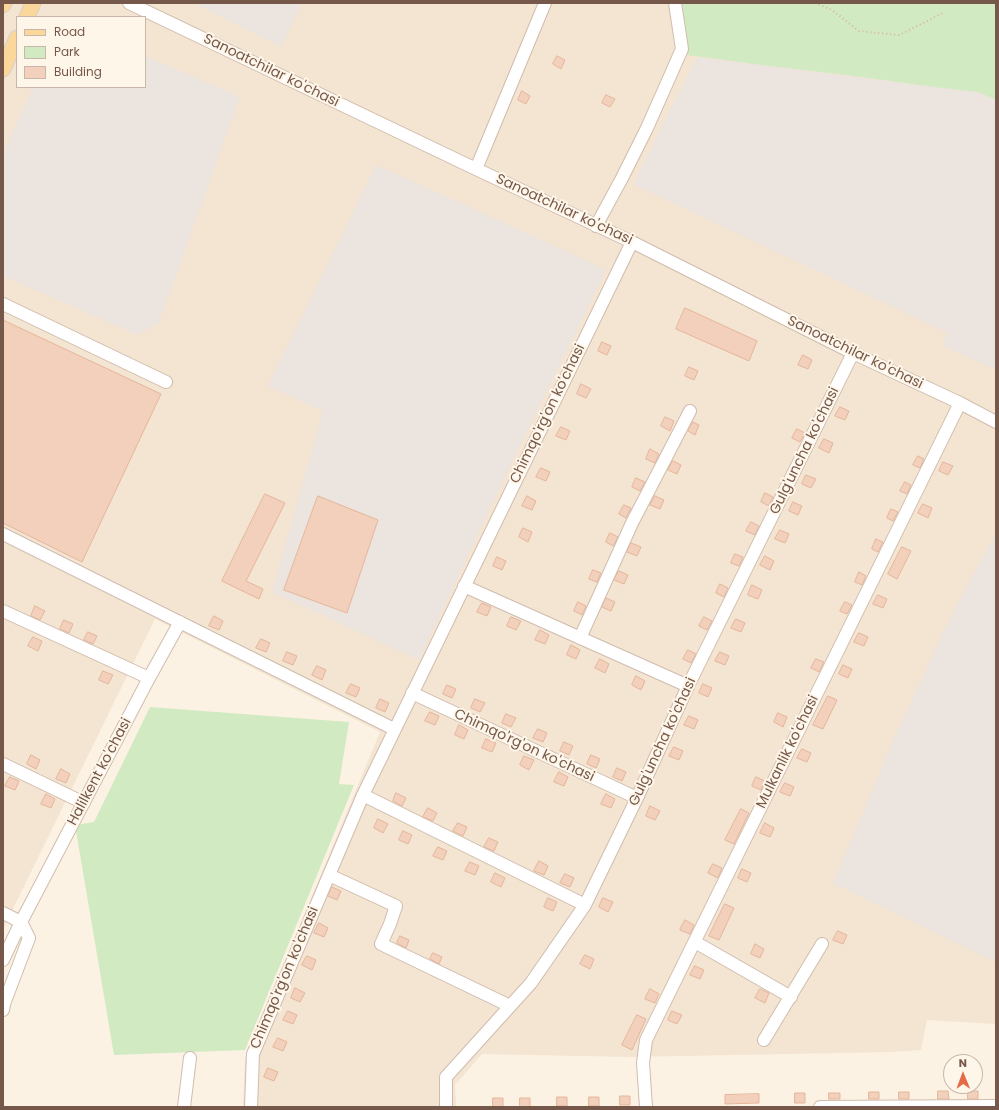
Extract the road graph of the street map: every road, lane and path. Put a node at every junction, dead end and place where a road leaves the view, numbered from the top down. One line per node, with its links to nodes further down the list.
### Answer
1 (33, 3): 7 (main road)
2 (129, 3): 10 (street, Sanoatchilar ko'chasi)
3 (545, 3): 10 (street)
4 (675, 3): 11 (street)
5 (815, 3): 6 (path)
6 (943, 13)
7 (27, 16)
8 (16, 40): 9 (main road)
9 (3, 69)
10 (476, 169): 11 (street, Sanoatchilar ko'chasi)
11 (596, 226): 12 (street, Sanoatchilar ko'chasi)
12 (632, 242): 14 (street, Sanoatchilar ko'chasi); 20 (street, Chimqo'rg'on ko'chasi)
13 (3, 304): 15 (street)
14 (853, 353): 16 (street, Sanoatchilar ko'chasi); 25 (street, Gulg'uncha ko'chasi)
15 (166, 382)
16 (960, 404): 18 (street, Sanoatchilar ko'chasi); 36 (street, Mulkanlik ko'chasi)
17 (690, 410): 23 (street)
18 (996, 422)
19 (3, 534): 22 (street)
20 (464, 586): 23 (street); 26 (street, Chimqo'rg'on ko'chasi)
21 (3, 611): 24 (street)
22 (180, 622): 24 (street, Halilkent ko'chasi); 27 (street)
23 (580, 638): 25 (street)
24 (149, 678): 31 (street, Halilkent ko'chasi)
25 (688, 686): 30 (street, Gulg'uncha ko'chasi)
26 (412, 693): 27 (street, Chimqo'rg'on ko'chasi); 30 (street, Chimqo'rg'on ko'chasi)
27 (394, 730): 29 (street, Chimqo'rg'on ko'chasi)
28 (3, 764): 31 (street)
29 (363, 795): 32 (street, Chimqo'rg'on ko'chasi); 33 (street)
30 (637, 798): 33 (street, Gulg'uncha ko'chasi)
31 (84, 803): 35 (street, Halilkent ko'chasi)
32 (329, 875): 40 (street); 46 (street, Chimqo'rg'on ko'chasi)
33 (584, 905): 40 (street, Gulg'uncha ko'chasi)
34 (3, 913): 35 (street)
35 (21, 922): 38 (street, Halilkent ko'chasi); 41 (street)
36 (695, 942): 39 (street); 48 (street, Mulkanlik ko'chasi)
37 (822, 944): 39 (street)
38 (3, 960)
39 (791, 996): 42 (street)
40 (510, 1006): 47 (street, Gulg'uncha ko'chasi)
41 (3, 1010)
42 (764, 1040)
43 (190, 1058): 45 (street)
44 (996, 1106): 49 (street)
45 (184, 1107)
46 (251, 1107)
47 (446, 1107)
48 (646, 1107)
49 (820, 1107)

